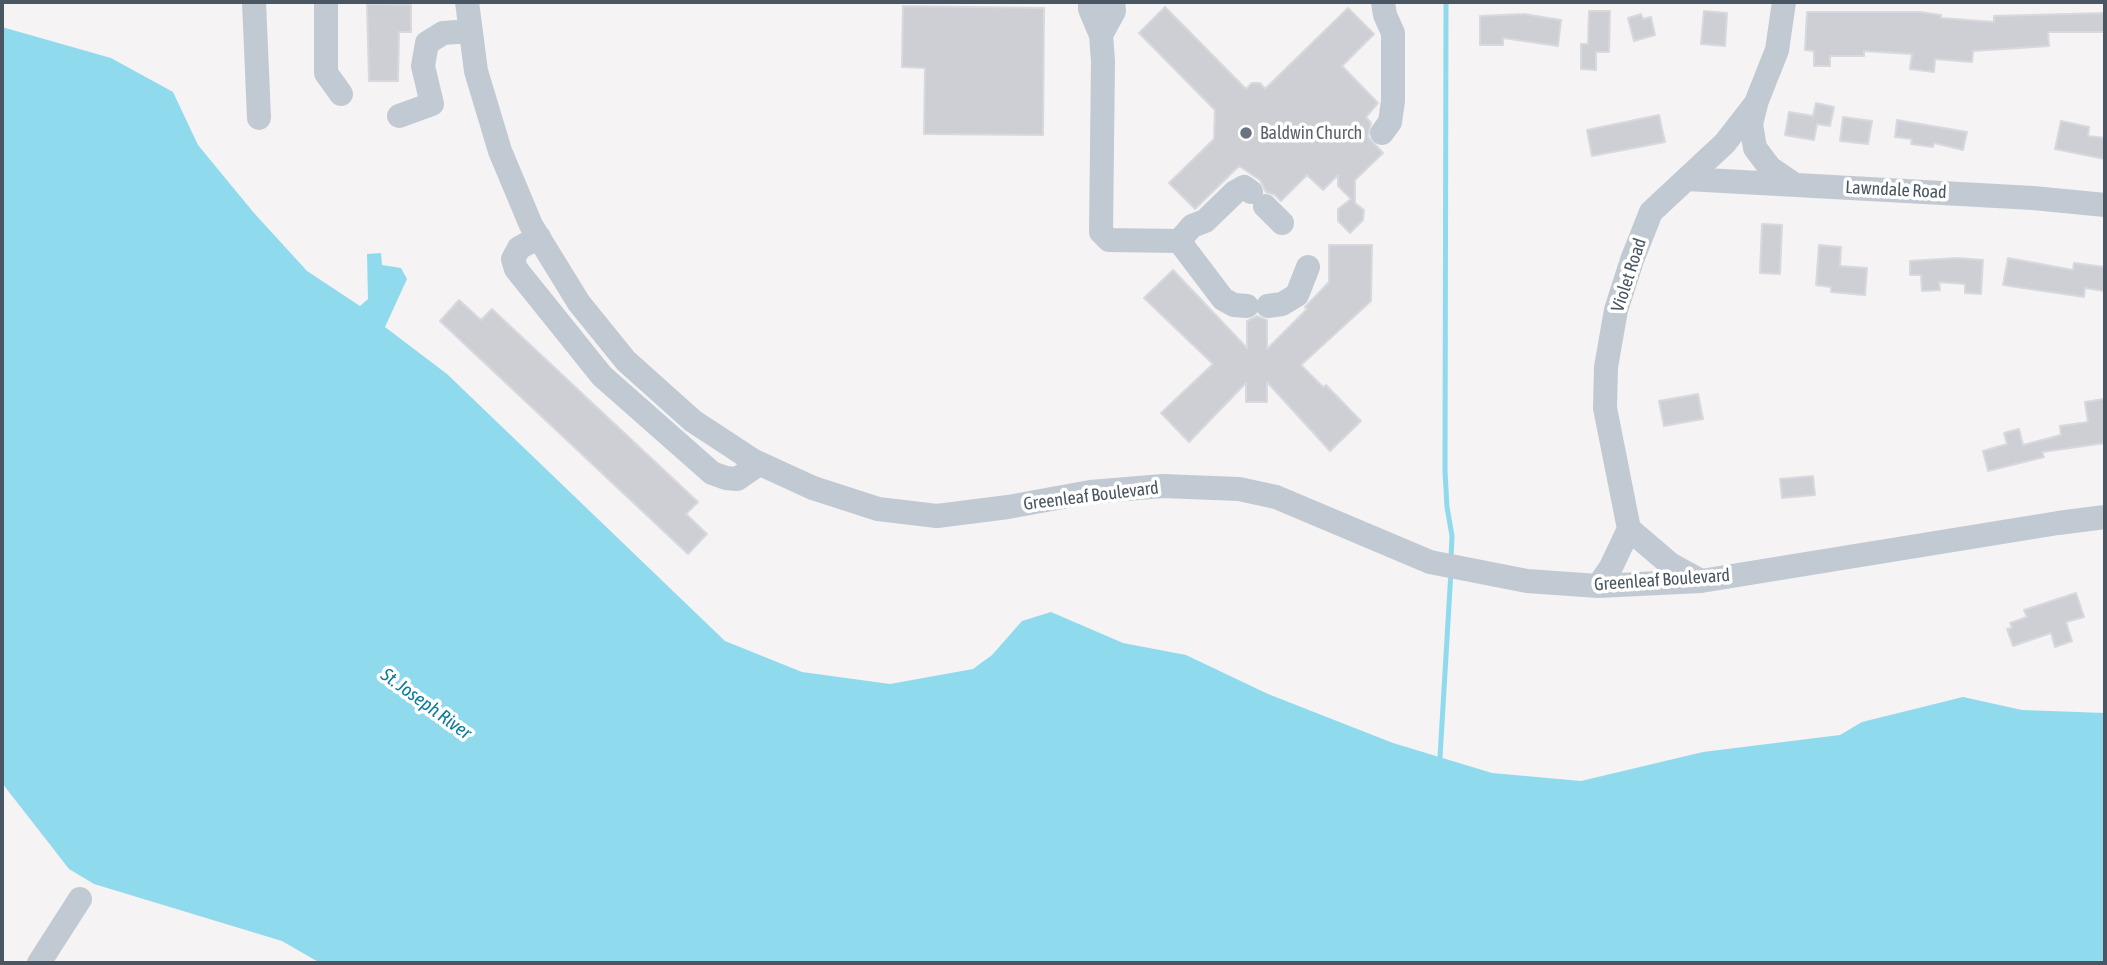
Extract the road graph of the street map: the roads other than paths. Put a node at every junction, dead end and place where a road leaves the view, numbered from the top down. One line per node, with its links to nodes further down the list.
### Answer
1 (254, 2): 13 (street)
2 (326, 2): 10 (street)
3 (467, 2): 8 (street, Greenleaf Boulevard)
4 (1090, 2): 9 (street)
5 (1114, 2): 9 (street)
6 (1383, 2): 14 (street)
7 (1784, 2): 11 (street, Violet Road)
8 (470, 31): 12 (street); 19 (street, Greenleaf Boulevard)
9 (1101, 35): 20 (street)
10 (341, 94)
11 (1756, 103): 15 (street, Violet Road); 16 (street)
12 (399, 116)
13 (259, 118)
14 (1382, 133)
15 (1687, 179): 16 (street, Lawndale Road); 24 (street, Violet Road)
16 (1796, 185): 17 (street, Lawndale Road)
17 (2105, 205)
18 (1266, 207): 20 (street)
19 (539, 237): 22 (street, Greenleaf Boulevard); 22 (street)
20 (1178, 241): 21 (street)
21 (1308, 267)
22 (759, 464): 26 (street, Greenleaf Boulevard)
23 (2105, 517): 25 (street, Greenleaf Boulevard)
24 (1629, 529): 25 (street); 26 (street)
25 (1701, 581): 26 (street, Greenleaf Boulevard)
26 (1598, 586)
27 (80, 899): 28 (street)
28 (39, 963)

